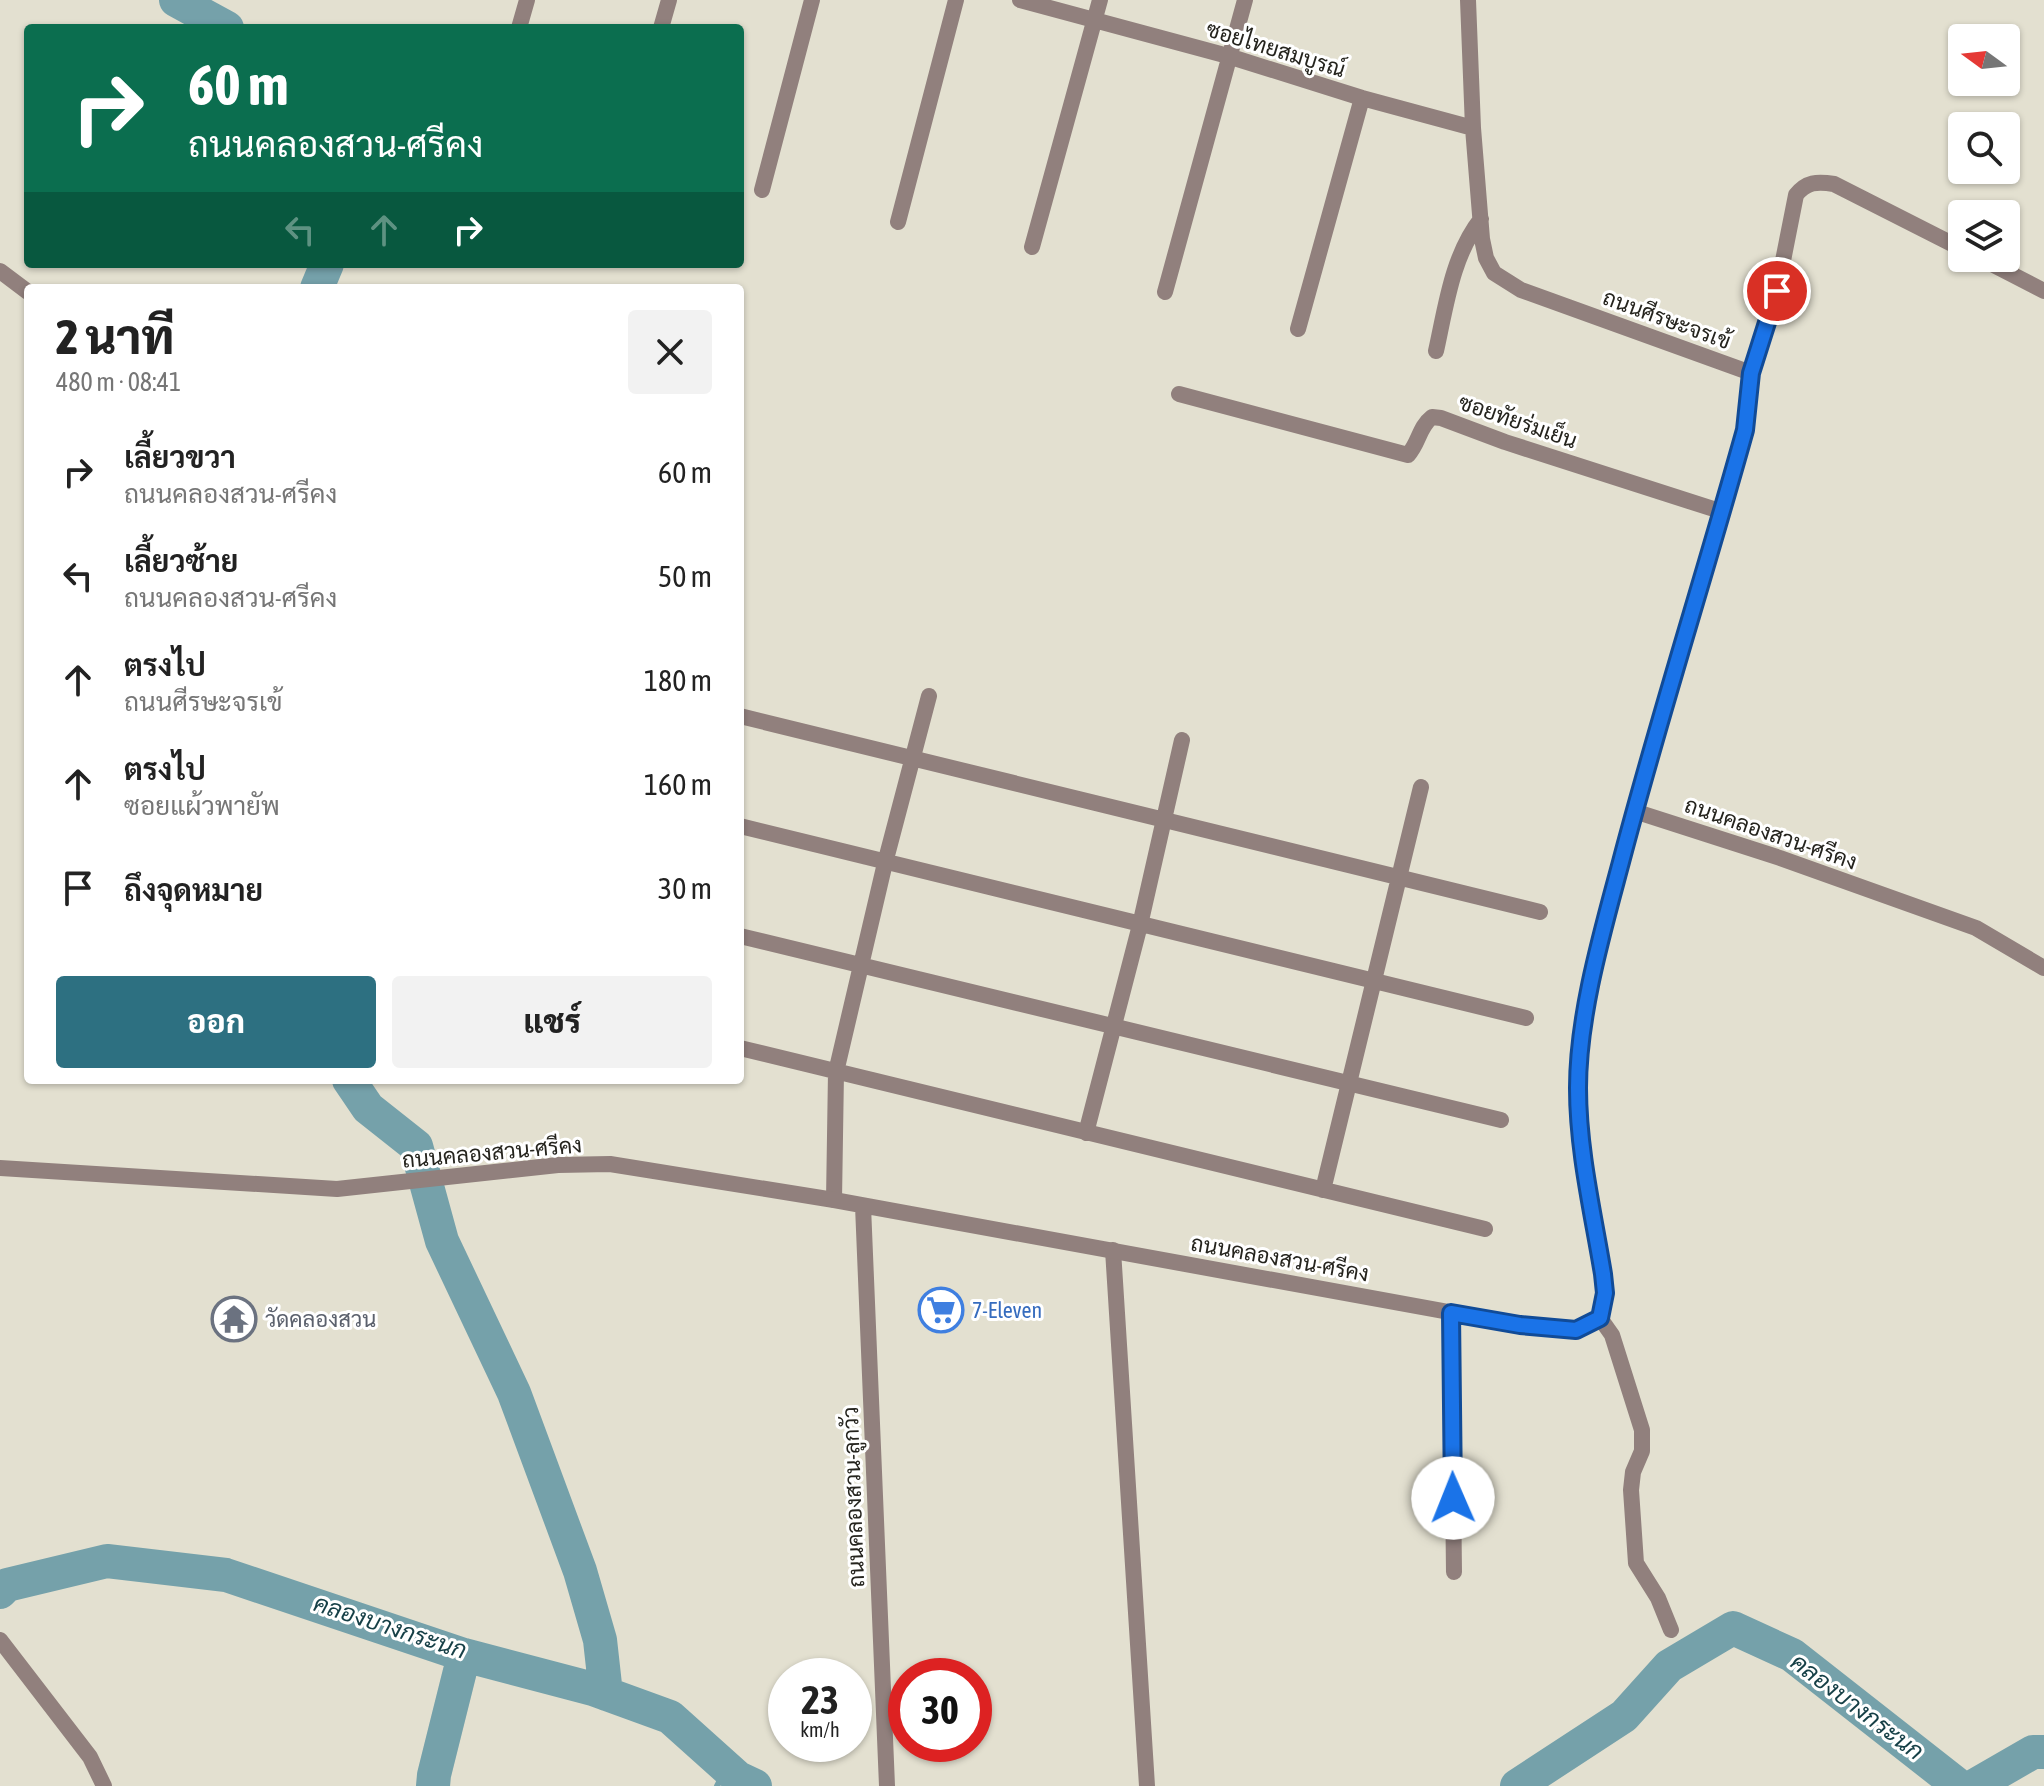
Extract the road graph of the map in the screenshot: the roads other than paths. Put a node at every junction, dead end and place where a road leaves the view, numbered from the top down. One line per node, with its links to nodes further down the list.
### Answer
1 (527, 0): 10 (street)
2 (669, 0): 11 (street)
3 (812, 0): 15 (street)
4 (956, 0): 17 (street)
5 (1020, 0): 9 (street, ซอยไทยสมบูรณ์)
6 (1100, 0): 9 (street)
7 (1245, 0): 12 (street)
8 (1468, 0): 14 (street, ถนนศีรษะจรเข้)
9 (1094, 20): 12 (street, ซอยไทยสมบูรณ์); 19 (street)
10 (520, 24)
11 (662, 24)
12 (1228, 56): 13 (street, ซอยไทยสมบูรณ์); 24 (street)
13 (1362, 98): 14 (street, ซอยไทยสมบูรณ์); 25 (street)
14 (1473, 128): 16 (street, ถนนศีรษะจรเข้)
15 (762, 190)
16 (1481, 219): 26 (street); 27 (street, ถนนศีรษะจรเข้)
17 (898, 222)
18 (1948, 242): 27 (street)
19 (1032, 247)
20 (0, 271): 22 (street)
21 (2007, 272): 23 (street)
22 (24, 289)
23 (2044, 291)
24 (1165, 292)
25 (1298, 329)
26 (1436, 351)
27 (1751, 373): 29 (street, ถนนศีรษะจรเข้)
28 (1179, 394): 29 (street, ซอยทัยร่มเย็น)
29 (1723, 512): 35 (street, ถนนศีรษะจรเข้)
30 (929, 696): 33 (street)
31 (744, 717): 33 (street)
32 (1182, 740): 36 (street)
33 (913, 757): 36 (street); 38 (street)
34 (1421, 787): 39 (street)
35 (1634, 811): 44 (street, ถนนคลองสวน-ศรีคง); 60 (street)
36 (1163, 819): 39 (street); 41 (street)
37 (744, 827): 38 (street)
38 (885, 863): 41 (street); 43 (street)
39 (1398, 878): 40 (street); 45 (street)
40 (1540, 912)
41 (1140, 925): 45 (street); 47 (street)
42 (744, 937): 43 (street)
43 (861, 965): 47 (street); 49 (street)
44 (2044, 968)
45 (1373, 981): 46 (street); 50 (street)
46 (1526, 1018)
47 (1115, 1026): 50 (street); 52 (street)
48 (744, 1049): 49 (street)
49 (836, 1072): 52 (street); 55 (street)
50 (1349, 1083): 51 (street); 54 (street)
51 (1501, 1120)
52 (1086, 1133): 54 (street)
53 (0, 1168): 55 (street, ถนนคลองสวน-ศรีคง)
54 (1323, 1190): 57 (street)
55 (834, 1200): 56 (street, ถนนคลองสวน-ศรีคง)
56 (863, 1206): 58 (street, ถนนคลองสวน-ศรีคง); 65 (street, ถนนคลองสวน-ลูกวัว)
57 (1485, 1229)
58 (1113, 1250): 59 (street, ถนนคลองสวน-ศรีคง); 66 (street)
59 (1451, 1313): 60 (street, ถนนคลองสวน-ศรีคง); 61 (street)
60 (1600, 1318): 62 (street)
61 (1454, 1572)
62 (1671, 1630)
63 (0, 1640): 64 (street)
64 (104, 1786)
65 (887, 1786)
66 (1147, 1786)

